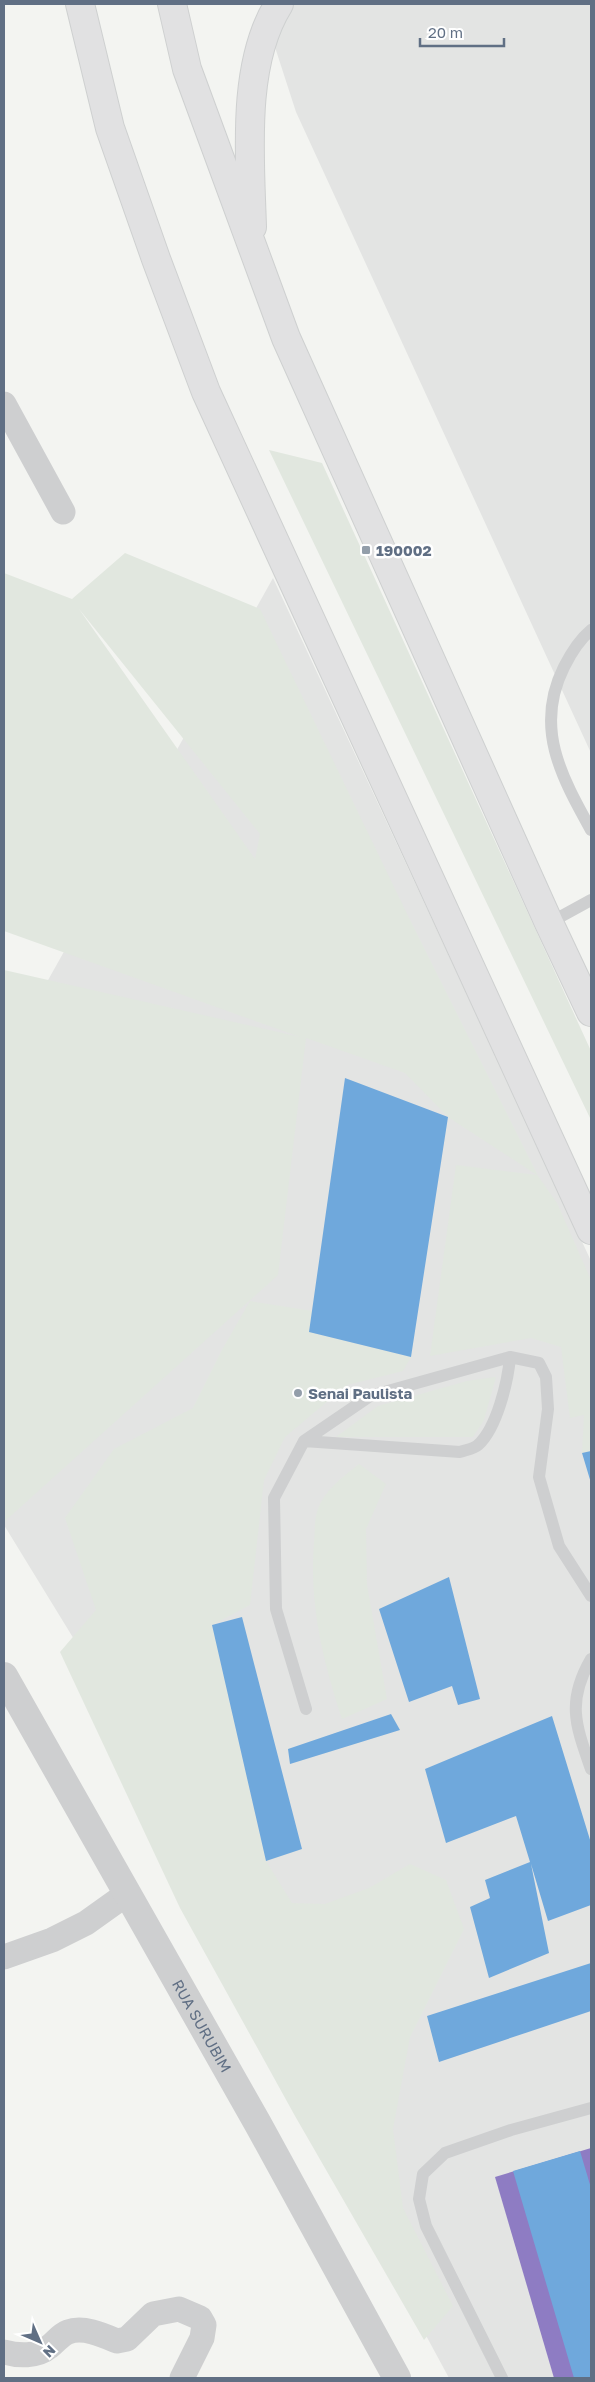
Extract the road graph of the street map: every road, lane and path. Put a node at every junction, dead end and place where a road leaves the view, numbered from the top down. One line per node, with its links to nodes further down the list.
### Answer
1 (80, 4): 12 (highway)
2 (172, 4): 4 (highway)
3 (279, 4): 4 (highway)
4 (253, 254): 10 (highway)
5 (4, 404): 6 (street)
6 (64, 512)
7 (591, 630): 8 (lane)
8 (591, 830)
9 (591, 900): 10 (lane)
10 (549, 923): 11 (highway)
11 (591, 1012)
12 (591, 1230)
13 (510, 1356): 14 (lane); 14 (lane); 15 (lane)
14 (304, 1441): 18 (lane)
15 (591, 1596)
16 (591, 1659): 19 (lane)
17 (4, 1676): 20 (street, RUA SURUBIM)
18 (306, 1709)
19 (591, 1769)
20 (128, 1893): 21 (street); 25 (street, RUA SURUBIM)
21 (4, 1957)
22 (591, 2108): 26 (lane)
23 (4, 2352): 24 (street)
24 (182, 2378)
25 (397, 2378)
26 (502, 2378)

